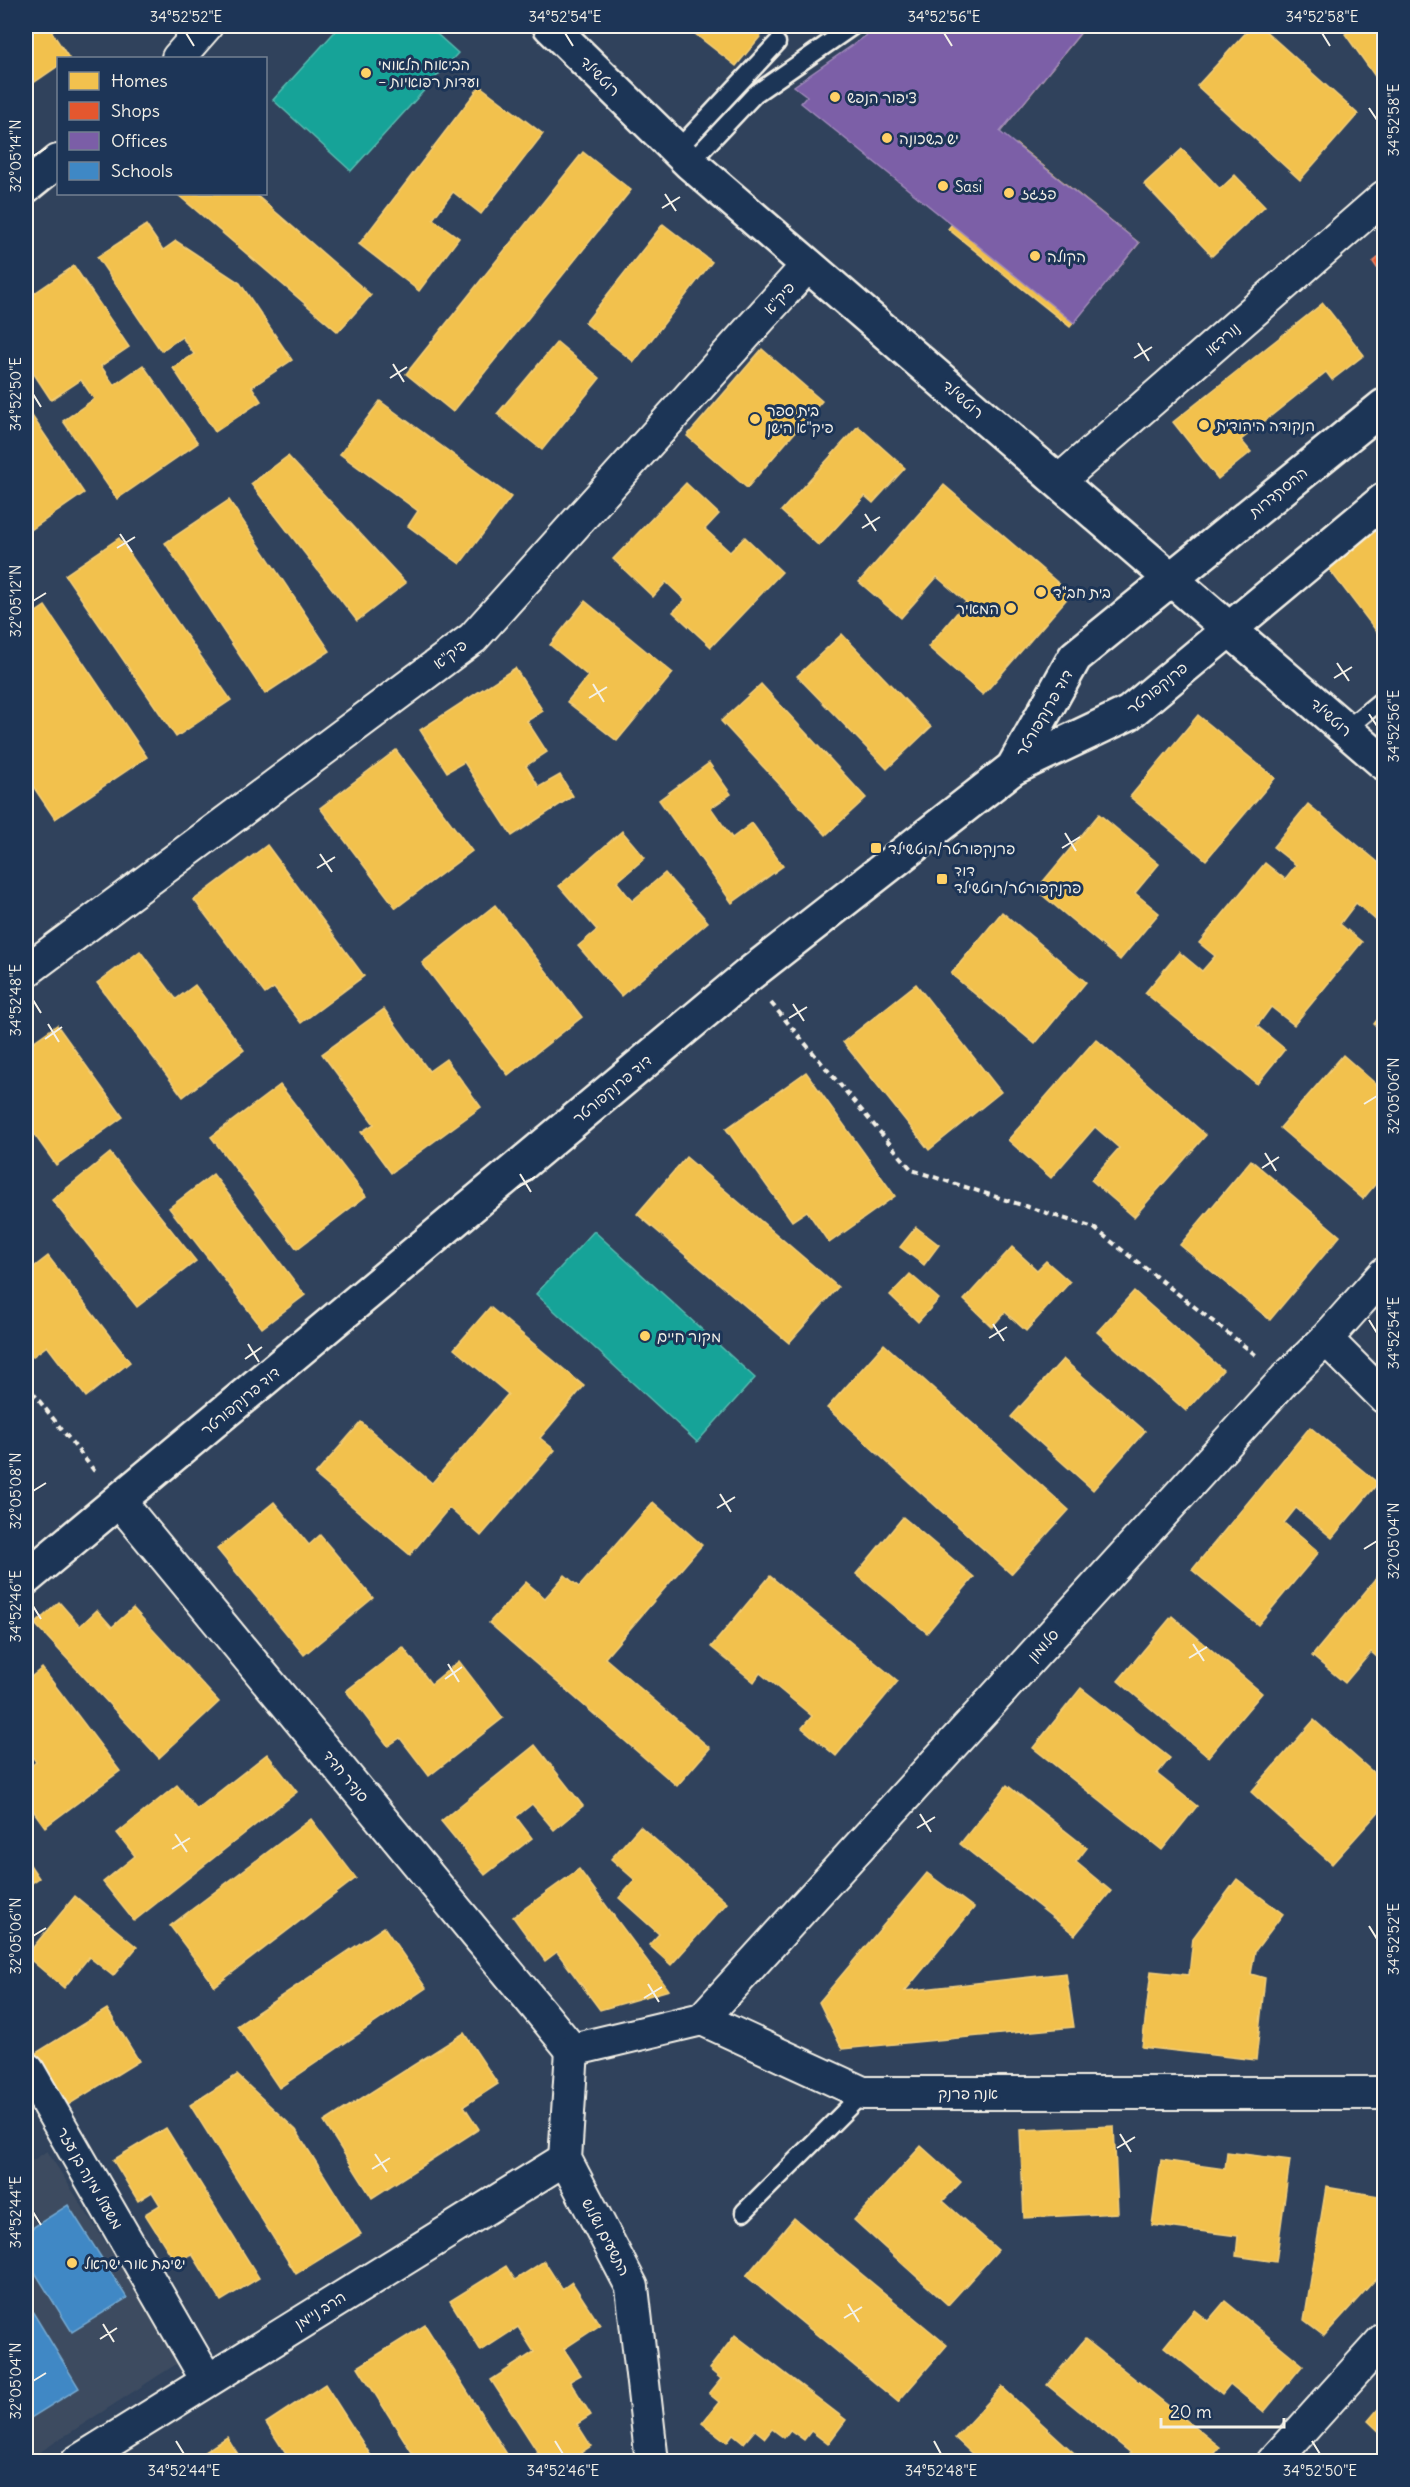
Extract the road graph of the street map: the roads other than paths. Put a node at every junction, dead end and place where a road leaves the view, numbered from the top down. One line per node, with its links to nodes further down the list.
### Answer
1 (206, 26): 5 (street)
2 (549, 26): 6 (street, רוטשילד)
3 (853, 26): 6 (lane)
4 (777, 43): 6 (lane)
5 (179, 57)
6 (683, 157): 10 (street, רוטשילד)
7 (57, 162): 8 (street)
8 (26, 187)
9 (1384, 197): 12 (street, נורדאו)
10 (808, 265): 12 (street, רוטשילד); 20 (street, פיק"א)
11 (1384, 406): 14 (street, ההסתדרות)
12 (1059, 481): 14 (street, רוטשילד)
13 (1384, 500): 15 (street)
14 (1171, 578): 15 (street, רוטשילד); 19 (street, דוד פרנקפורטר)
15 (1228, 629): 17 (street, רוטשילד); 19 (street, פרנקפורטר)
16 (1384, 698): 17 (lane)
17 (1345, 730): 18 (street, רוטשילד)
18 (1384, 763)
19 (1013, 768): 24 (street, דוד פרנקפורטר)
20 (26, 971)
21 (1384, 1274): 22 (street, סלומון)
22 (1326, 1339): 23 (street); 26 (street, סלומון)
23 (1384, 1397)
24 (119, 1501): 25 (street, דוד פרנקפורטר); 27 (street, סנדר חדד)
25 (26, 1578)
26 (702, 2019): 27 (street); 29 (street, אנה פרנק)
27 (572, 2050): 31 (street)
28 (28, 2070): 34 (street, משעול מינה בן עזר)
29 (863, 2093): 30 (street, אנה פרנק); 32 (lane)
30 (1384, 2093)
31 (565, 2159): 34 (street, הרב ניימן); 36 (street, התשעים ושלוש)
32 (744, 2212)
33 (1384, 2339): 37 (street)
34 (207, 2380): 35 (street, הרב ניימן)
35 (77, 2462)
36 (652, 2462)
37 (1274, 2462)

